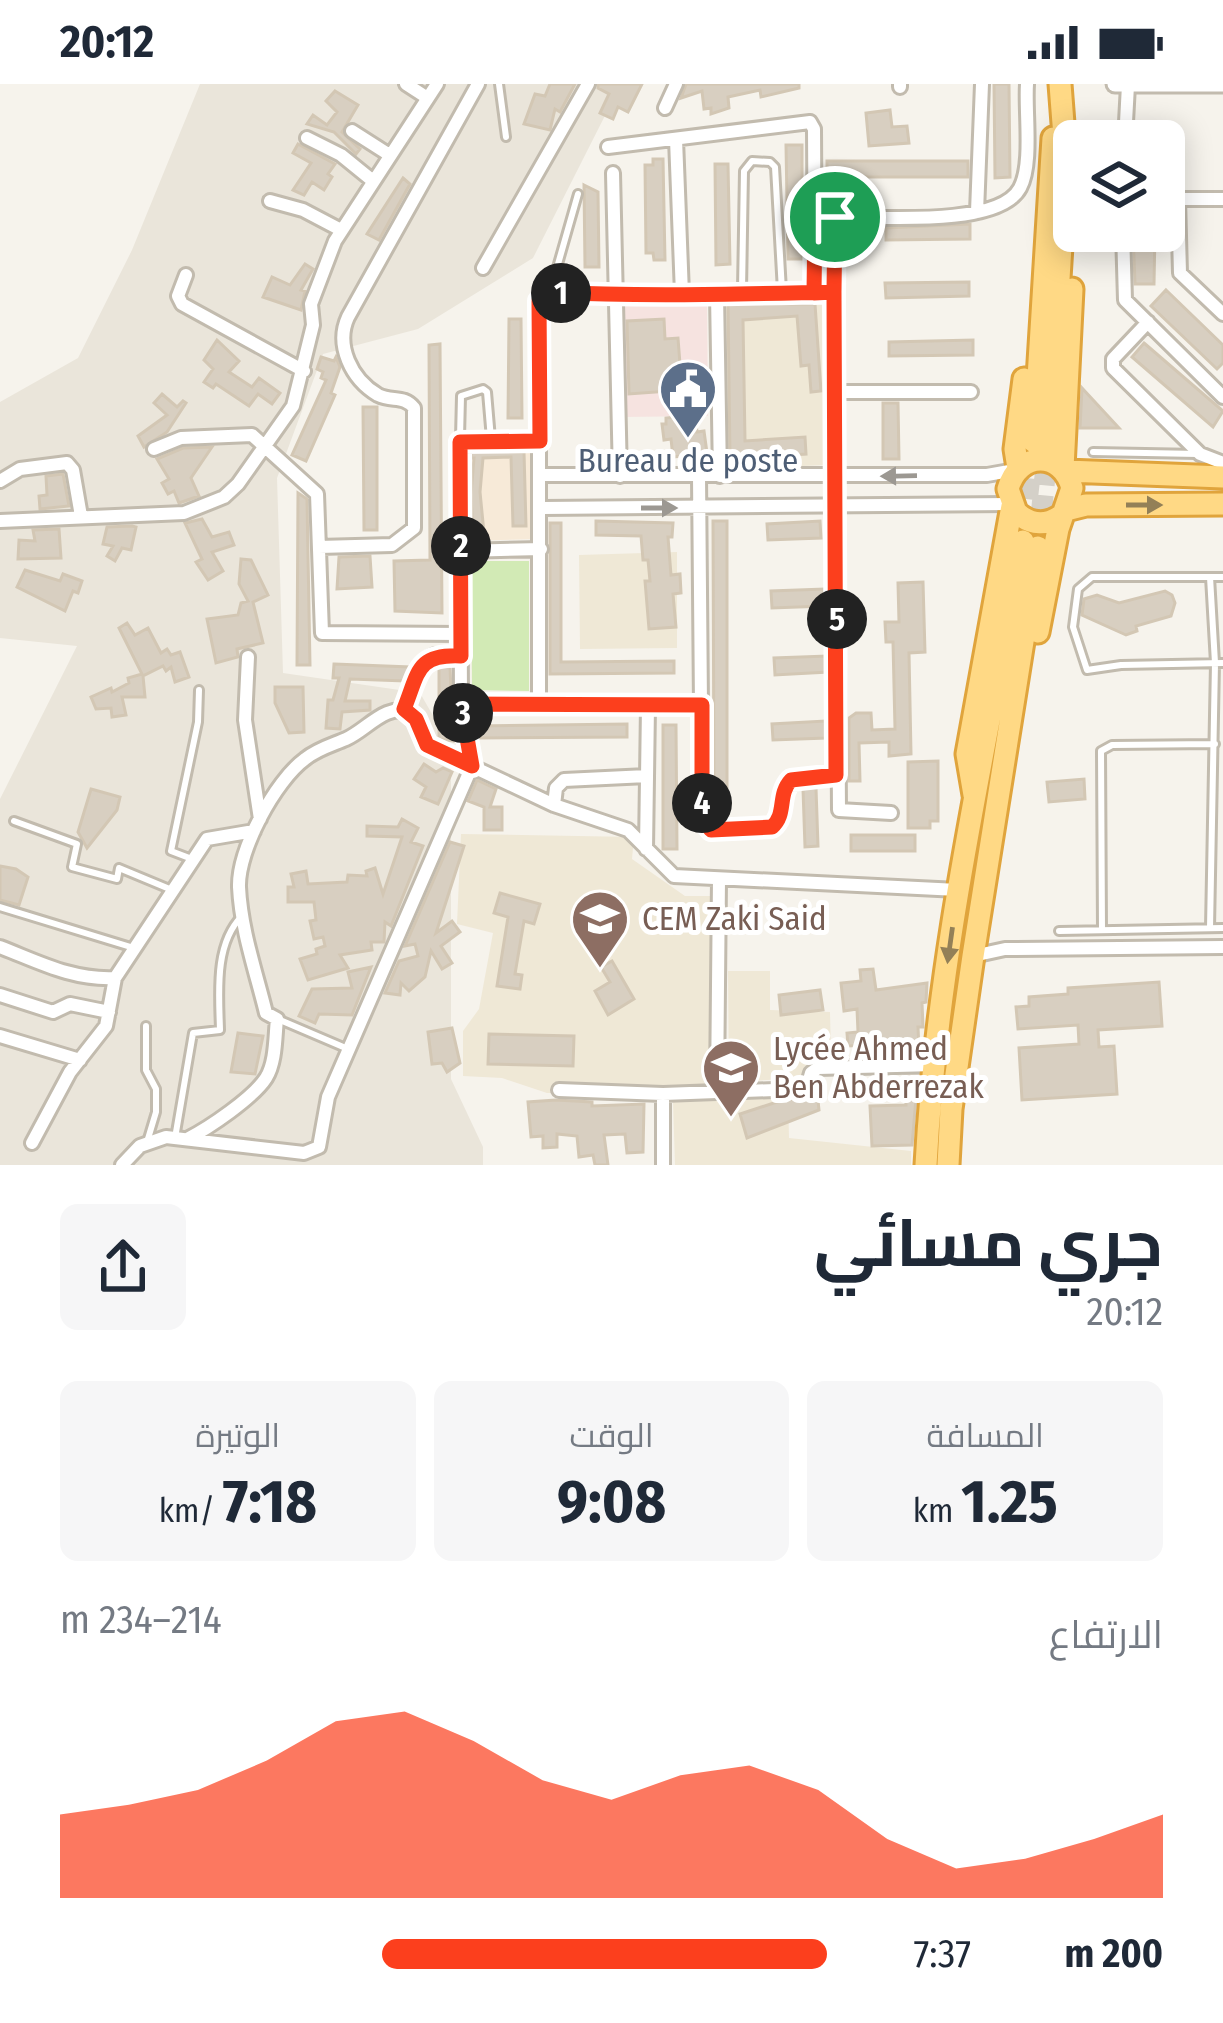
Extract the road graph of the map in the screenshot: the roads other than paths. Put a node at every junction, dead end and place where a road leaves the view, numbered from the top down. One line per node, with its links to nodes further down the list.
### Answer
1 (406, 84): 13 (street)
2 (436, 84): 13 (street)
3 (478, 84): 81 (street)
4 (500, 84): 18 (lane)
5 (588, 84): 38 (street)
6 (676, 84): 14 (street)
7 (982, 84): 30 (street)
8 (1027, 84): 30 (street)
9 (1059, 84): 15 (highway)
10 (1115, 84): 12 (street)
11 (1223, 84): 12 (street)
12 (1128, 85): 16 (street)
13 (426, 97): 22 (street)
14 (665, 108)
15 (1059, 120)
16 (1126, 120)
17 (352, 131): 22 (street)
18 (506, 137)
19 (307, 138): 25 (street)
20 (676, 139): 21 (street); 31 (street); 44 (street)
21 (608, 147)
22 (388, 154): 25 (street)
23 (613, 173): 47 (street)
24 (1053, 180): 63 (highway)
25 (373, 181): 33 (street)
26 (578, 194): 40 (lane)
27 (1185, 199): 28 (street)
28 (1223, 199)
29 (270, 201): 33 (street)
30 (977, 212): 32 (street)
31 (815, 217): 32 (street); 43 (street)
32 (835, 217): 41 (street)
33 (341, 230): 50 (street)
34 (1056, 252): 54 (highway)
35 (1072, 252): 54 (highway)
36 (1124, 252): 49 (street)
37 (1177, 252): 48 (street)
38 (483, 268)
39 (187, 275): 50 (street)
40 (550, 292): 47 (street); 56 (street)
41 (834, 292): 43 (street); 51 (street)
42 (782, 293): 43 (street); 46 (street); 46 (lane)
43 (814, 293)
44 (682, 294): 45 (street); 47 (street)
45 (717, 294): 46 (street); 68 (street)
46 (742, 294)
47 (615, 295): 66 (street)
48 (1223, 314)
49 (1148, 322): 53 (street); 60 (street)
50 (304, 371): 58 (street)
51 (837, 392): 52 (street); 69 (street)
52 (971, 392)
53 (1223, 397)
54 (1050, 440): 61 (highway); 64 (highway)
55 (491, 441): 56 (street); 57 (street); 57 (lane)
56 (540, 441): 65 (street)
57 (460, 442): 83 (street)
58 (266, 445): 59 (street); 78 (street); 81 (street)
59 (154, 449)
60 (1200, 454): 61 (lane); 62 (street)
61 (1098, 463): 64 (highway); 70 (highway)
62 (1223, 463)
63 (1017, 469): 64 (highway); 69 (street, one-way to 69); 73 (highway)
64 (1064, 469): 77 (highway)
65 (540, 475): 66 (street); 74 (street)
66 (620, 476): 67 (street)
67 (699, 476): 68 (street); 75 (street)
68 (720, 476): 69 (street)
69 (838, 476): 76 (street)
70 (1223, 477)
71 (0, 482): 78 (street)
72 (1223, 504): 77 (highway, one-way to 72)
73 (1011, 505): 76 (street); 77 (highway); 100 (highway)
74 (542, 508): 75 (street, one-way to 75); 82 (street)
75 (700, 508): 76 (street); 92 (street)
76 (837, 508): 98 (street)
77 (1072, 510): 80 (highway)
78 (81, 516): 79 (street)
79 (0, 521)
80 (1039, 543): 100 (highway); 100 (highway)
81 (319, 547): 86 (street)
82 (541, 549): 83 (street); 94 (street)
83 (461, 551): 86 (street)
84 (1210, 577): 85 (lane); 89 (lane); 89 (lane)
85 (1223, 577)
86 (461, 634): 87 (street)
87 (461, 656): 91 (street); 95 (street)
88 (248, 657): 105 (street)
89 (1219, 663): 96 (lane)
90 (199, 690): 107 (lane)
91 (461, 704): 94 (street); 97 (street)
92 (702, 705): 93 (street); 98 (street)
93 (648, 706): 94 (street); 99 (street)
94 (539, 707)
95 (404, 709): 97 (street); 105 (street)
96 (1215, 743): 103 (lane); 115 (lane)
97 (472, 766): 101 (street); 127 (street)
98 (836, 775): 102 (street)
99 (647, 776): 101 (street); 106 (street)
100 (985, 804): 110 (highway); 120 (highway)
101 (554, 805): 106 (street)
102 (891, 813)
103 (1219, 814): 113 (lane)
104 (14, 821): 109 (lane)
105 (257, 826): 107 (street); 112 (street)
106 (646, 850): 108 (street)
107 (193, 859): 109 (street)
108 (719, 879): 110 (street); 131 (street)
109 (172, 890): 119 (street)
110 (958, 890): 129 (highway, one-way to 129)
111 (0, 907): 119 (lane)
112 (242, 916): 124 (street); 133 (lane)
113 (1210, 928): 114 (lane); 115 (lane)
114 (1223, 928)
115 (1102, 930): 116 (lane)
116 (1059, 931)
117 (0, 947): 121 (street)
118 (1223, 947): 120 (street)
119 (136, 948): 121 (street)
120 (973, 956): 139 (highway)
121 (115, 978): 123 (street)
122 (0, 995): 123 (street)
123 (109, 1012): 128 (street)
124 (277, 1019): 127 (lane); 133 (street)
125 (146, 1026): 134 (lane)
126 (0, 1036): 128 (street)
127 (348, 1049): 133 (street)
128 (80, 1060): 135 (street)
129 (935, 1065): 131 (street); 138 (highway)
130 (559, 1090): 132 (street)
131 (717, 1091): 132 (street)
132 (663, 1094): 137 (street)
133 (182, 1139): 134 (street)
134 (147, 1142): 136 (street)
135 (32, 1143)
136 (122, 1165)
137 (663, 1165)
138 (926, 1165)
139 (948, 1165)

